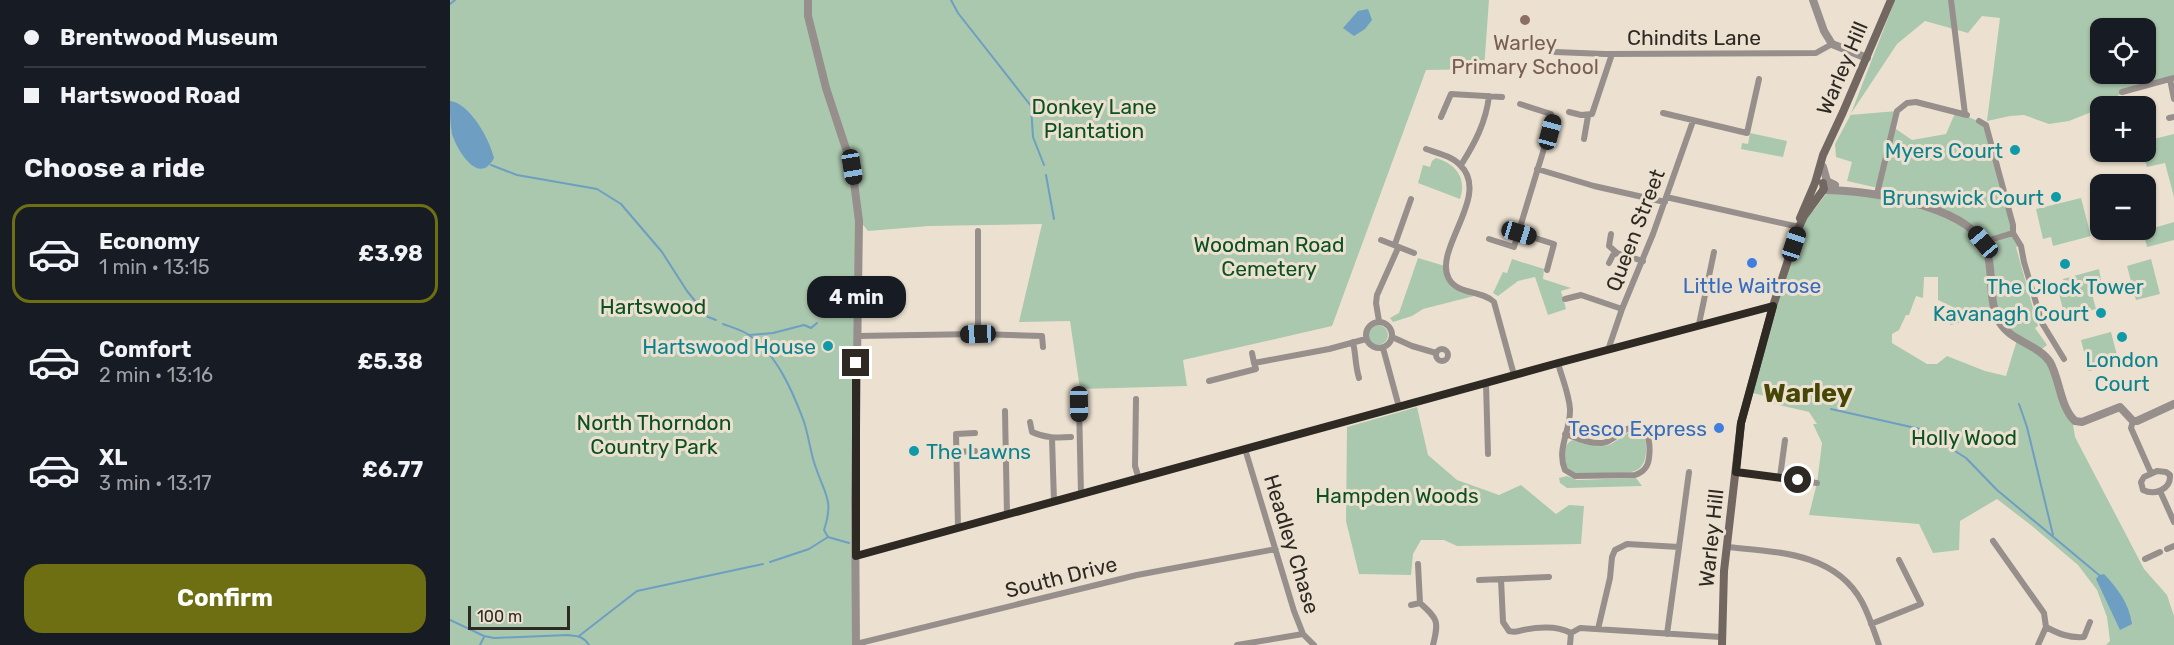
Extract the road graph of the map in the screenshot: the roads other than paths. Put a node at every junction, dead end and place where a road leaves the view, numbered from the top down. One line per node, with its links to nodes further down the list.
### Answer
1 (808, 0): 55 (street)
2 (1812, 0): 5 (street)
3 (1891, 0): 8 (main road, Warley Hill)
4 (1951, 0): 31 (street)
5 (1832, 44): 7 (street, Chindits Lane); 8 (street)
6 (1555, 52): 7 (street, Chindits Lane)
7 (1612, 54): 18 (street)
8 (1867, 58): 24 (main road, Warley Hill)
9 (1760, 79): 20 (street)
10 (2172, 79): 11 (street); 14 (street)
11 (2122, 92)
12 (1489, 96): 13 (street); 19 (street); 25 (street)
13 (1502, 97)
14 (2174, 99)
15 (1520, 104): 27 (street)
16 (1569, 112): 18 (street)
17 (1663, 113): 20 (street)
18 (1588, 116): 22 (street)
19 (1441, 117)
20 (1693, 121): 33 (street, Queen Street)
21 (1979, 122): 37 (street)
22 (1584, 139)
23 (1426, 149): 25 (street)
24 (1826, 150): 26 (main road, Warley Hill); 29 (main road, Warley Hill)
25 (1461, 165): 67 (street)
26 (1823, 167): 28 (street); 29 (main road, Warley Hill)
27 (1538, 169): 33 (street); 36 (street)
28 (1835, 185): 29 (street); 30 (street)
29 (1820, 186): 30 (street); 34 (main road, Warley Hill)
30 (1852, 190): 31 (street)
31 (1877, 194): 41 (street)
32 (1411, 199): 42 (street)
33 (1665, 200): 34 (street); 46 (street, Queen Street)
34 (1799, 227): 50 (main road, Warley Hill)
35 (978, 231): 54 (street)
36 (1519, 233): 39 (street); 48 (street)
37 (2013, 233): 41 (street); 64 (street)
38 (1611, 234): 45 (street)
39 (1489, 239)
40 (1382, 240): 42 (street)
41 (1983, 242): 76 (street)
42 (1396, 246): 44 (street); 52 (street)
43 (1714, 252): 53 (street)
44 (1414, 253)
45 (1617, 253): 46 (street); 47 (street)
46 (1643, 261): 51 (street, Queen Street)
47 (1609, 263)
48 (1546, 270)
49 (1565, 299): 51 (street)
50 (1773, 306): 53 (street); 88 (main road, Warley Hill)
51 (1622, 309): 61 (street, Queen Street)
52 (1379, 321): 56 (street); 57 (street)
53 (1700, 324): 61 (street)
54 (978, 334): 55 (street); 59 (street)
55 (857, 336): 107 (street)
56 (1392, 337): 60 (street); 63 (street)
57 (1366, 339): 58 (street); 60 (street)
58 (1353, 342): 66 (street); 68 (street)
59 (1042, 346)
60 (1383, 348): 74 (street)
61 (1608, 350): 65 (street)
62 (1252, 353): 66 (street)
63 (1436, 353)
64 (2064, 359)
65 (1558, 363): 67 (street); 79 (street)
66 (1256, 369): 69 (street)
67 (1514, 375): 70 (street)
68 (1359, 378)
69 (1209, 381)
70 (1486, 383): 74 (street); 86 (street)
71 (1136, 399): 92 (street)
72 (1079, 404): 95 (street)
73 (2174, 404): 76 (street)
74 (1398, 407): 83 (street)
75 (1005, 411): 97 (street)
76 (2133, 421): 89 (street)
77 (1030, 422): 81 (street)
78 (975, 433): 84 (street)
79 (1565, 434): 79 (street)
80 (1071, 437): 81 (street)
81 (1052, 438): 96 (street)
82 (1785, 440): 91 (street)
83 (1245, 449): 92 (street); 105 (street, Headley Chase)
84 (956, 452): 85 (street); 99 (street)
85 (975, 452)
86 (1488, 454)
87 (1689, 472): 103 (street)
88 (1736, 472): 91 (street); 104 (main road, Warley Hill)
89 (2151, 473): 90 (street); 94 (street)
90 (2172, 474): 94 (street)
91 (1780, 477): 93 (street)
92 (1139, 479): 95 (street)
93 (1816, 483)
94 (2160, 491): 98 (street)
95 (1081, 495): 96 (street)
96 (1054, 502): 97 (street)
97 (1007, 515): 99 (street)
98 (2174, 522)
99 (958, 528): 107 (street)
100 (1993, 541): 118 (street)
101 (2174, 546): 108 (street)
102 (1608, 547): 106 (street)
103 (1679, 547): 106 (street); 122 (street)
104 (1727, 547): 117 (street); 123 (main road, Warley Hill)
105 (1276, 549): 121 (street, Headley Chase); 124 (street, South Drive)
106 (1615, 550): 119 (street)
107 (856, 556): 124 (street)
108 (2145, 559)
109 (1899, 560): 117 (street)
110 (1418, 564): 114 (street)
111 (1549, 577): 112 (street)
112 (1501, 579): 113 (street); 120 (street)
113 (1479, 580)
114 (1420, 603): 115 (street); 127 (street)
115 (1411, 605)
116 (2090, 622): 118 (street)
117 (1871, 624): 129 (street)
118 (2046, 627): 130 (street)
119 (1598, 629): 120 (street); 122 (street)
120 (1571, 633): 128 (street)
121 (1303, 634): 125 (street); 126 (street, Headley Chase)
122 (1667, 634): 123 (street)
123 (1721, 641)
124 (856, 645)
125 (1239, 645)
126 (1314, 645)
127 (1433, 645)
128 (1570, 645)
129 (1879, 645)
130 (2038, 645)

